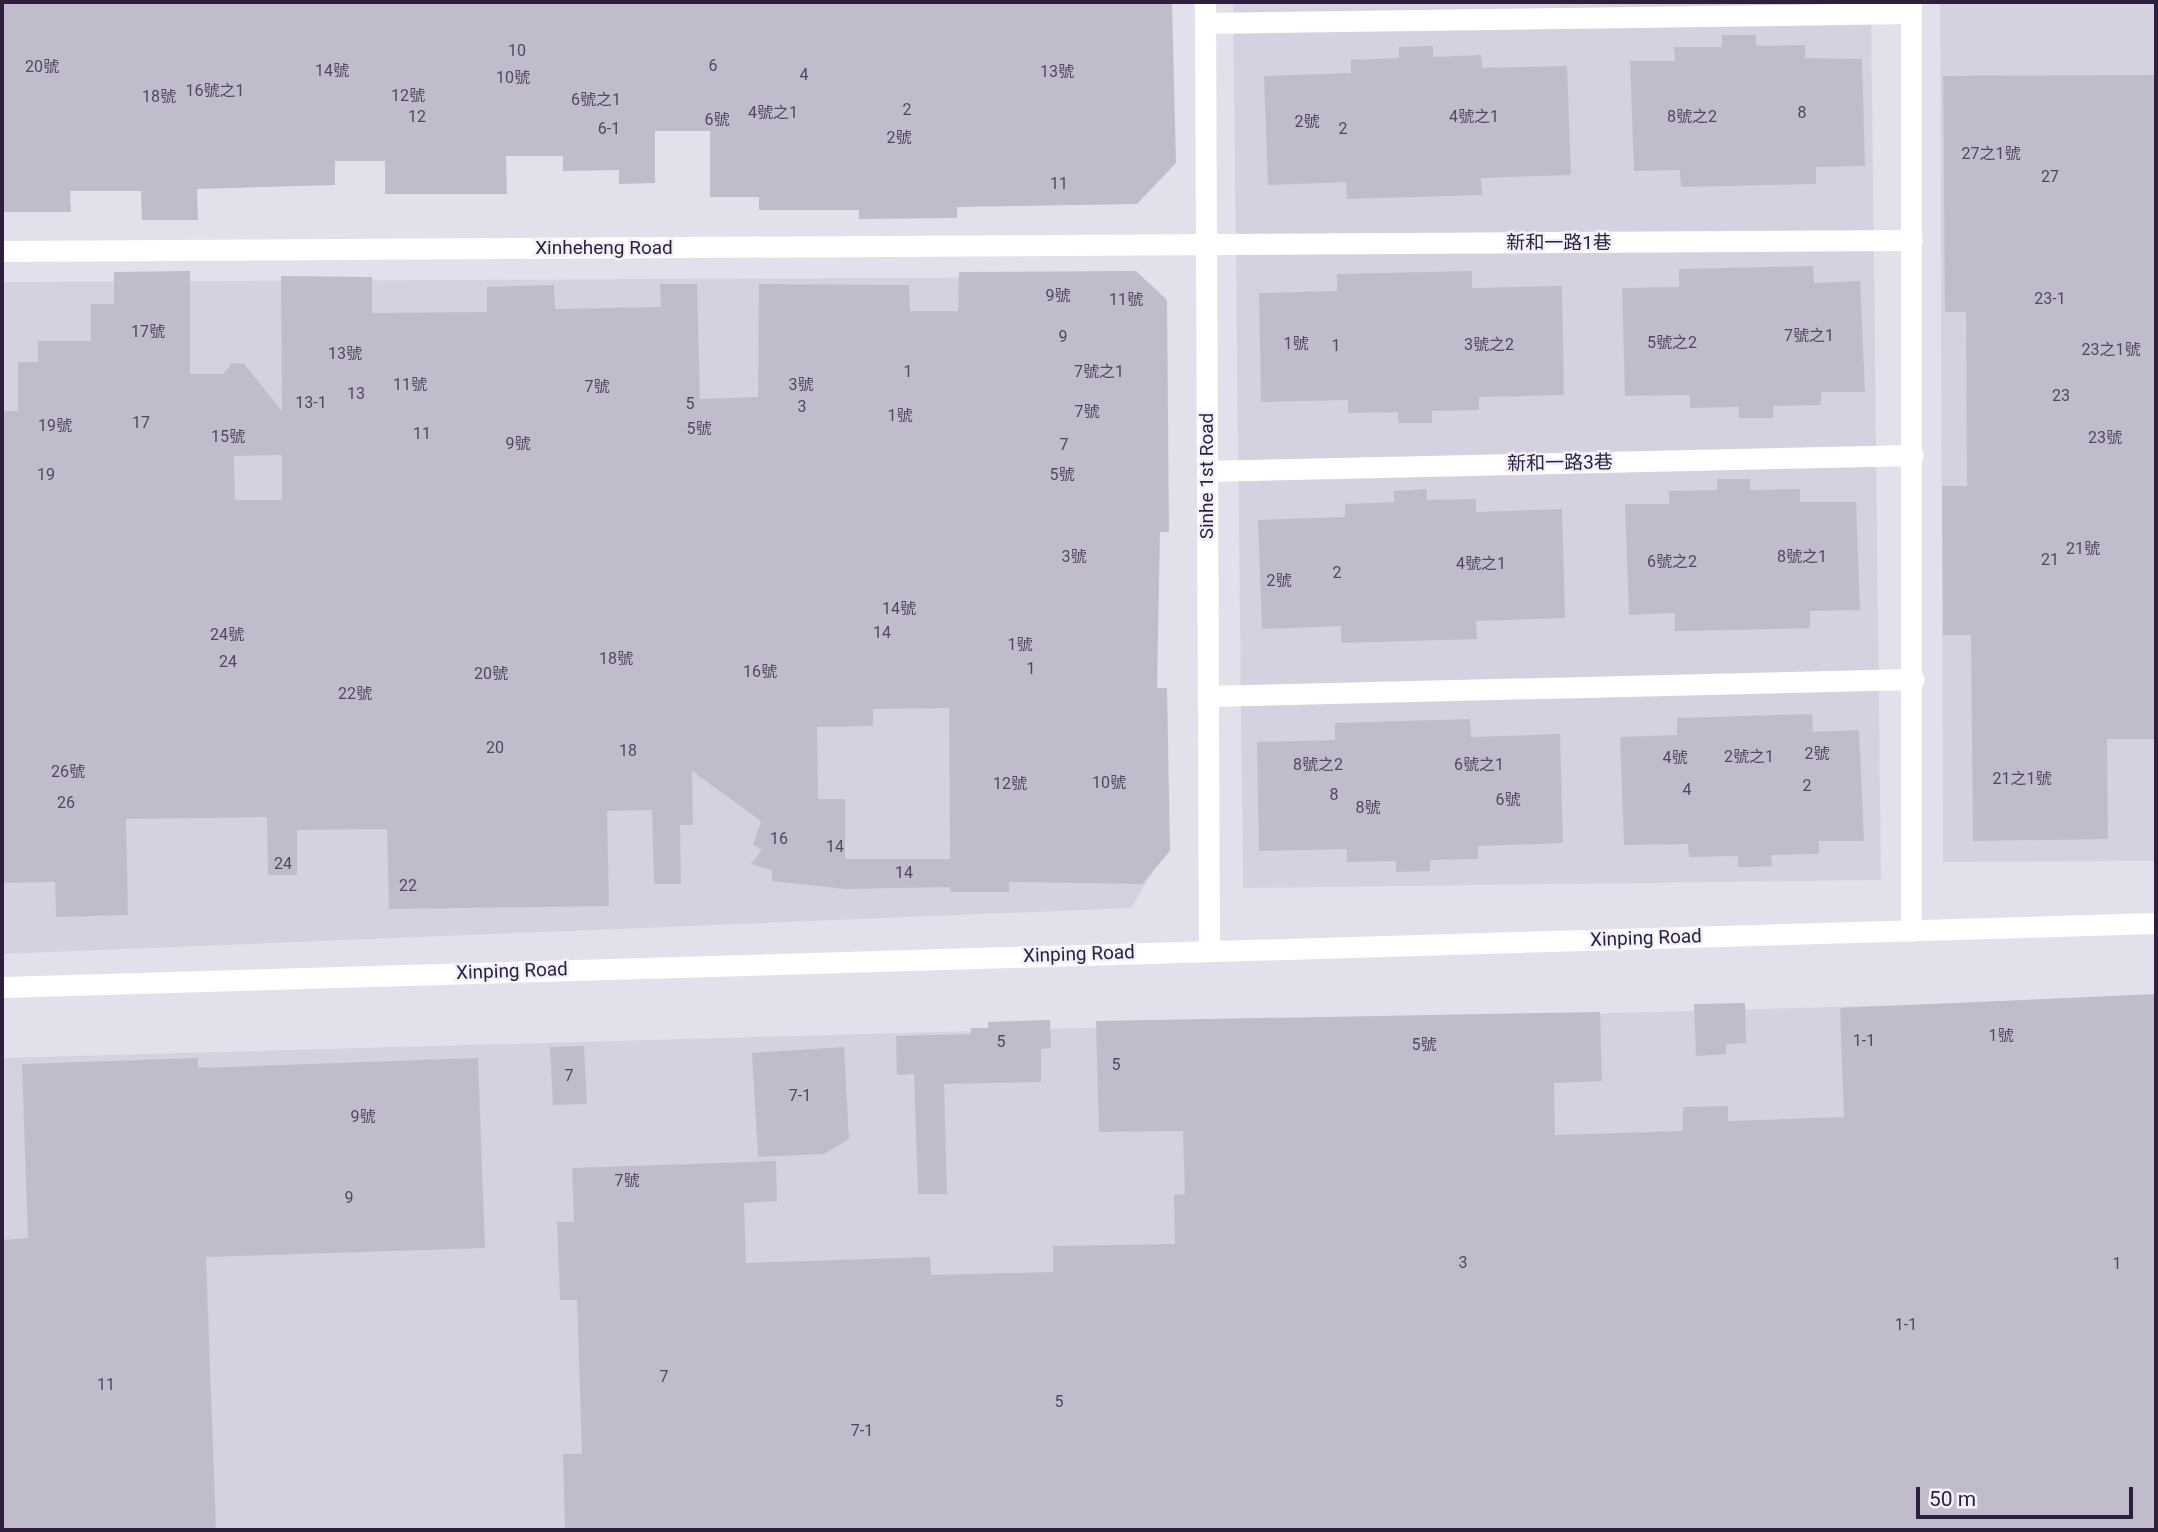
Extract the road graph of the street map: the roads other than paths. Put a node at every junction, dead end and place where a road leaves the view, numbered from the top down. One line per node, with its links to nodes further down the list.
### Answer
1 (1911, 8): 2 (street); 3 (street)
2 (1205, 12): 4 (street, Sinhe 1st Road)
3 (1912, 240): 4 (street, 新和一路1巷); 6 (street)
4 (1206, 246): 5 (street, Xinheheng Road); 7 (street, Sinhe 1st Road)
5 (2, 251)
6 (1913, 455): 7 (street, 新和一路3巷); 8 (street)
7 (1207, 471): 9 (street, Sinhe 1st Road)
8 (1914, 679): 9 (street); 11 (street)
9 (1208, 696): 12 (street, Sinhe 1st Road)
10 (2156, 923): 11 (street, Xinping Road)
11 (1911, 931): 12 (street, Xinping Road)
12 (1209, 949): 13 (street, Xinping Road)
13 (2, 987)

